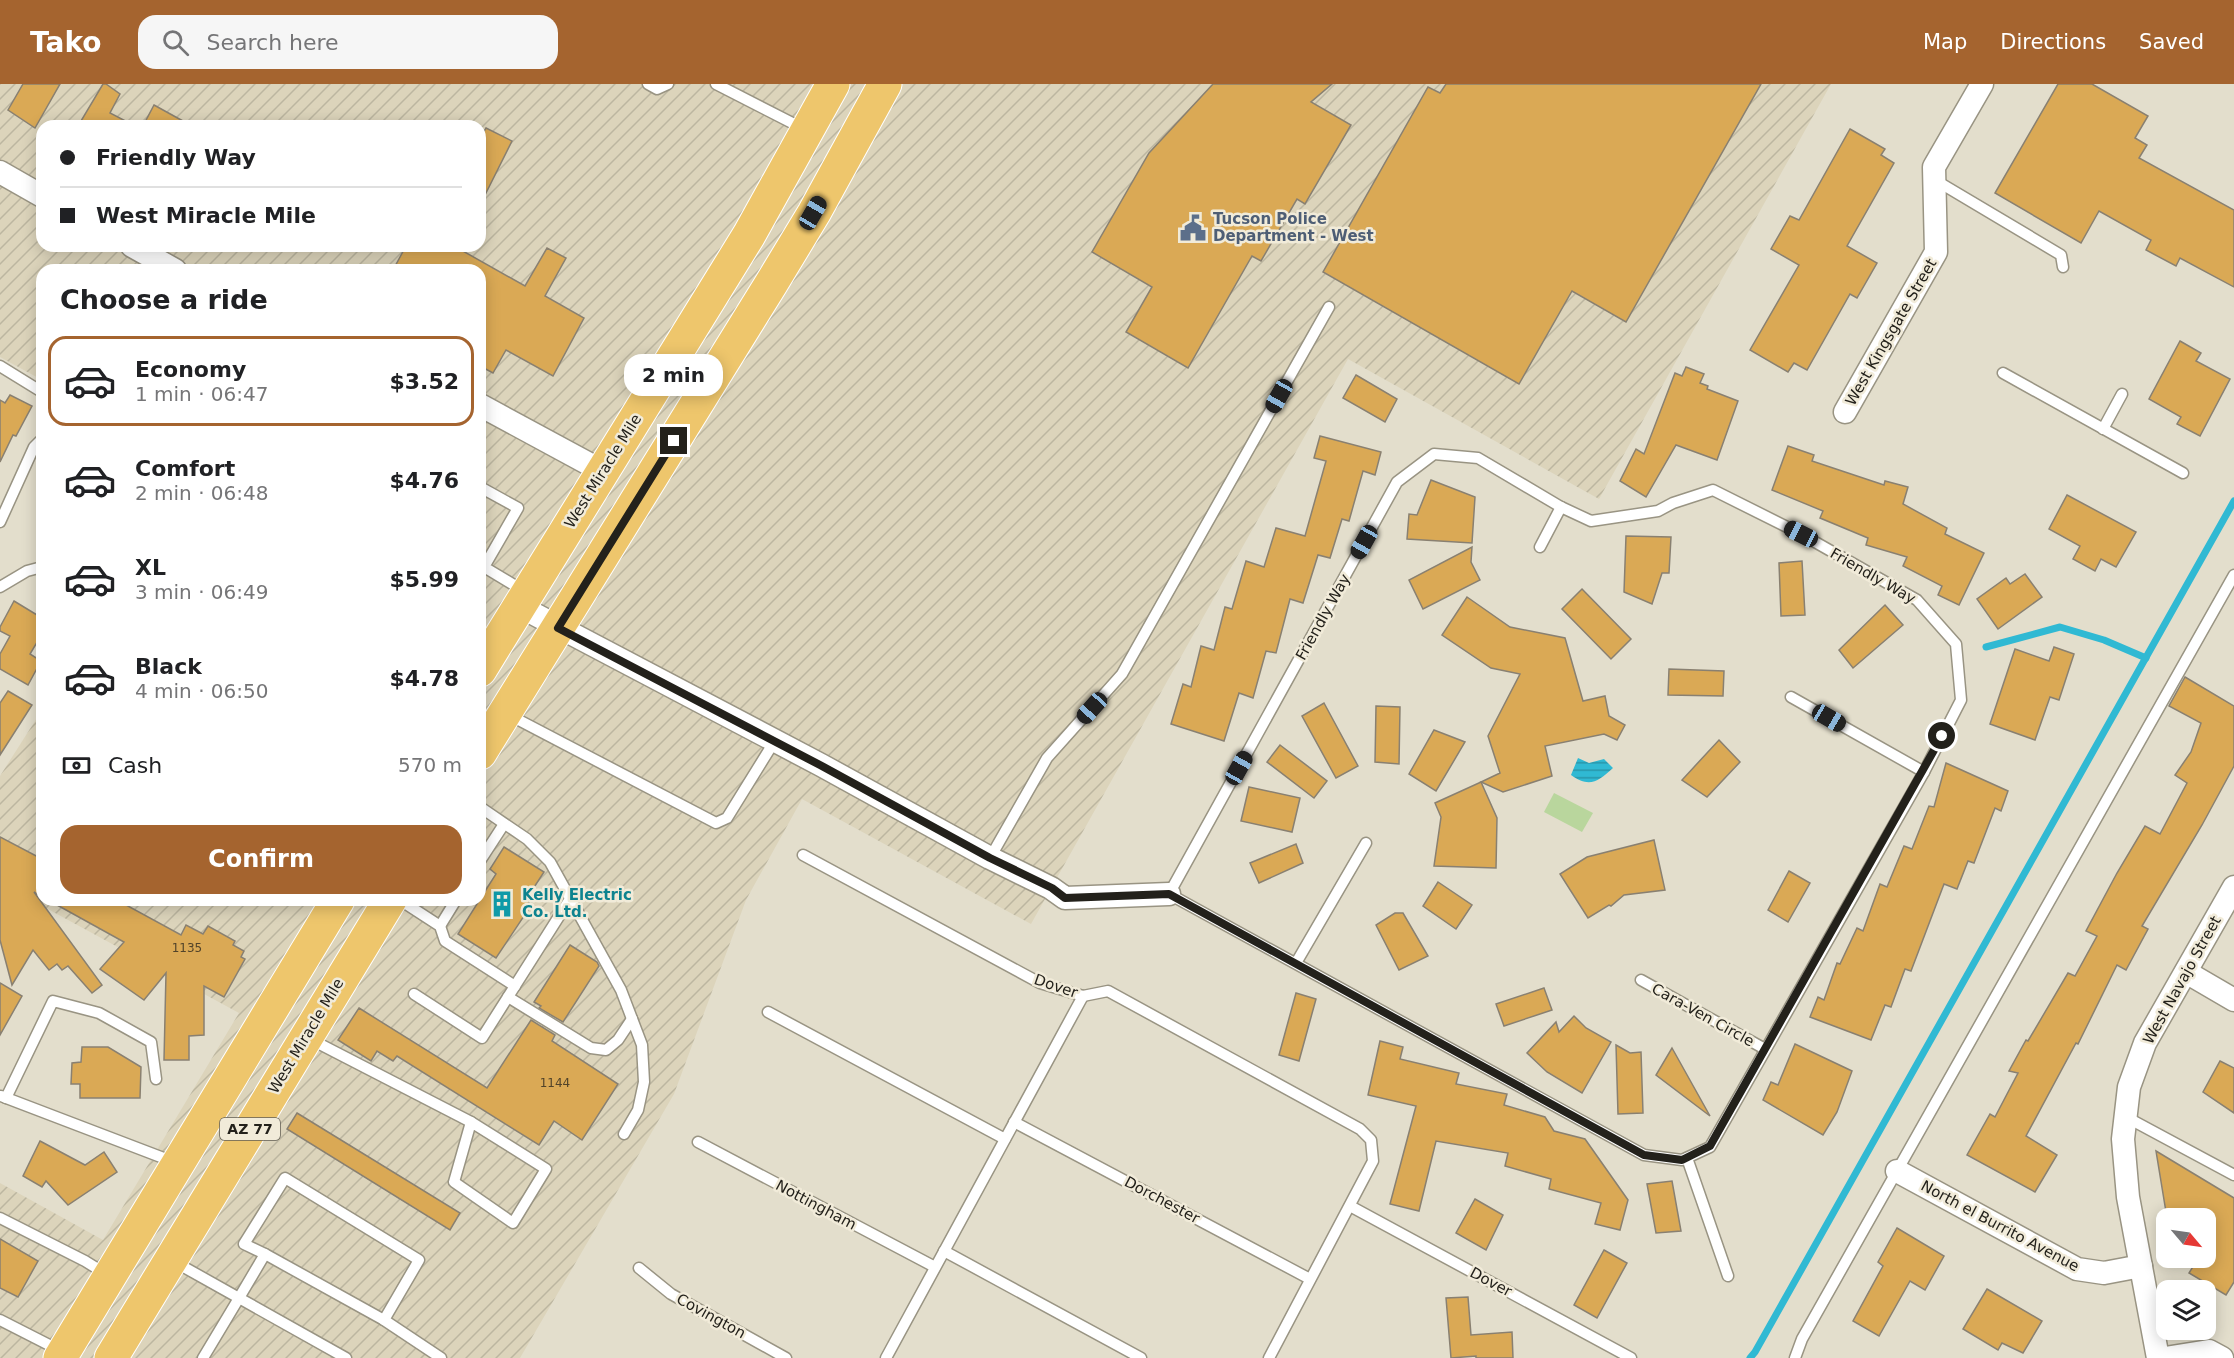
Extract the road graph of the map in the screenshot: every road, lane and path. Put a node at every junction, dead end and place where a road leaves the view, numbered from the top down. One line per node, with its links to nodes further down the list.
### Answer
1 (648, 84): 2 (lane)
2 (668, 84)
3 (716, 84): 7 (lane)
4 (833, 84): 7 (highway, West Miracle Mile)
5 (885, 84): 35 (highway)
6 (1982, 84): 9 (street, West Kingsgate Street)
7 (807, 130): 23 (highway, West Miracle Mile)
8 (0, 172): 10 (street)
9 (1935, 180): 13 (lane); 20 (street, West Kingsgate Street)
10 (36, 193)
11 (143, 252): 12 (street)
12 (164, 264)
13 (2063, 267)
14 (1329, 307): 47 (lane)
15 (0, 366): 17 (lane)
16 (2002, 374): 21 (lane)
17 (36, 388)
18 (2122, 394): 21 (lane)
19 (486, 408): 23 (street)
20 (1845, 412)
21 (2103, 429): 24 (lane)
22 (36, 445): 27 (lane)
23 (602, 471): 34 (highway, West Miracle Mile)
24 (2183, 473)
25 (486, 490): 29 (lane)
26 (1561, 507): 28 (lane); 41 (lane, Friendly Way); 49 (lane, Friendly Way)
27 (0, 522)
28 (1540, 547)
29 (486, 563)
30 (36, 569): 33 (lane)
31 (486, 573): 34 (lane)
32 (2234, 575): 79 (lane)
33 (0, 587)
34 (523, 599): 35 (street); 36 (highway, West Miracle Mile)
35 (558, 628): 38 (highway); 39 (street)
36 (486, 660)
37 (1791, 697): 41 (lane)
38 (506, 712): 39 (lane); 40 (highway)
39 (774, 742): 47 (street)
40 (486, 744)
41 (1924, 772): 68 (lane, Friendly Way)
42 (486, 811): 43 (lane)
43 (504, 824): 45 (lane); 50 (lane)
44 (1366, 843): 56 (lane)
45 (486, 852)
46 (803, 855): 62 (lane, Dover)
47 (990, 858): 49 (street)
48 (2234, 887): 57 (street, West Navajo Street)
49 (1169, 894): 56 (lane)
50 (570, 899): 59 (lane); 66 (lane)
51 (334, 906): 60 (highway, AZ 77)
52 (386, 906): 67 (highway, West Miracle Mile / AZ 77)
53 (409, 906): 55 (lane)
54 (452, 906): 55 (lane)
55 (440, 926): 59 (lane)
56 (1296, 963): 77 (lane)
57 (2186, 972): 64 (street); 71 (street, West Navajo Street)
58 (1641, 980): 68 (lane, Cara-Ven Circle)
59 (515, 986): 63 (lane)
60 (281, 992): 78 (highway, AZ 77); 85 (highway)
61 (414, 994): 63 (lane)
62 (1083, 996): 73 (lane); 81 (lane, Dover)
63 (508, 998): 66 (lane)
64 (2234, 1000)
65 (768, 1012): 75 (lane)
66 (632, 1019): 74 (lane)
67 (305, 1037): 72 (lane); 85 (highway, West Miracle Mile / AZ 77)
68 (1765, 1049): 77 (lane, Friendly Way)
69 (156, 1079): 70 (lane)
70 (3, 1097): 78 (lane)
71 (2125, 1117): 80 (lane); 86 (street, West Navajo Street)
72 (471, 1122): 72 (lane)
73 (1014, 1122): 75 (lane); 91 (lane, Dorchester)
74 (624, 1134)
75 (1005, 1139): 83 (lane)
76 (698, 1142): 88 (lane, Nottingham)
77 (1687, 1158): 90 (lane)
78 (177, 1163): 89 (highway, AZ 77)
79 (1897, 1171): 86 (street, North el Burrito Avenue); 105 (lane)
80 (2234, 1175)
81 (1350, 1206): 91 (lane); 104 (lane, Dover)
82 (0, 1218): 89 (lane)
83 (944, 1251): 88 (lane); 102 (lane)
84 (265, 1254): 92 (lane); 94 (lane); 94 (lane)
85 (173, 1257): 92 (lane); 96 (highway, West Miracle Mile / AZ 77)
86 (2141, 1266): 106 (street, West Navajo Street)
87 (639, 1268): 100 (lane, Covington)
88 (935, 1268): 101 (lane)
89 (109, 1276): 95 (highway, AZ 77)
90 (1728, 1276)
91 (1310, 1279): 103 (lane)
92 (239, 1298): 97 (lane); 98 (lane)
93 (0, 1320): 95 (lane)
94 (384, 1320): 99 (lane)
95 (62, 1355)
96 (111, 1358)
97 (203, 1358)
98 (346, 1358)
99 (441, 1358)
100 (786, 1358)
101 (886, 1358)
102 (1141, 1358)
103 (1269, 1358)
104 (1631, 1358)
105 (1795, 1358)
106 (2158, 1358)
107 (2165, 1358): 108 (street)
108 (2222, 1358)

